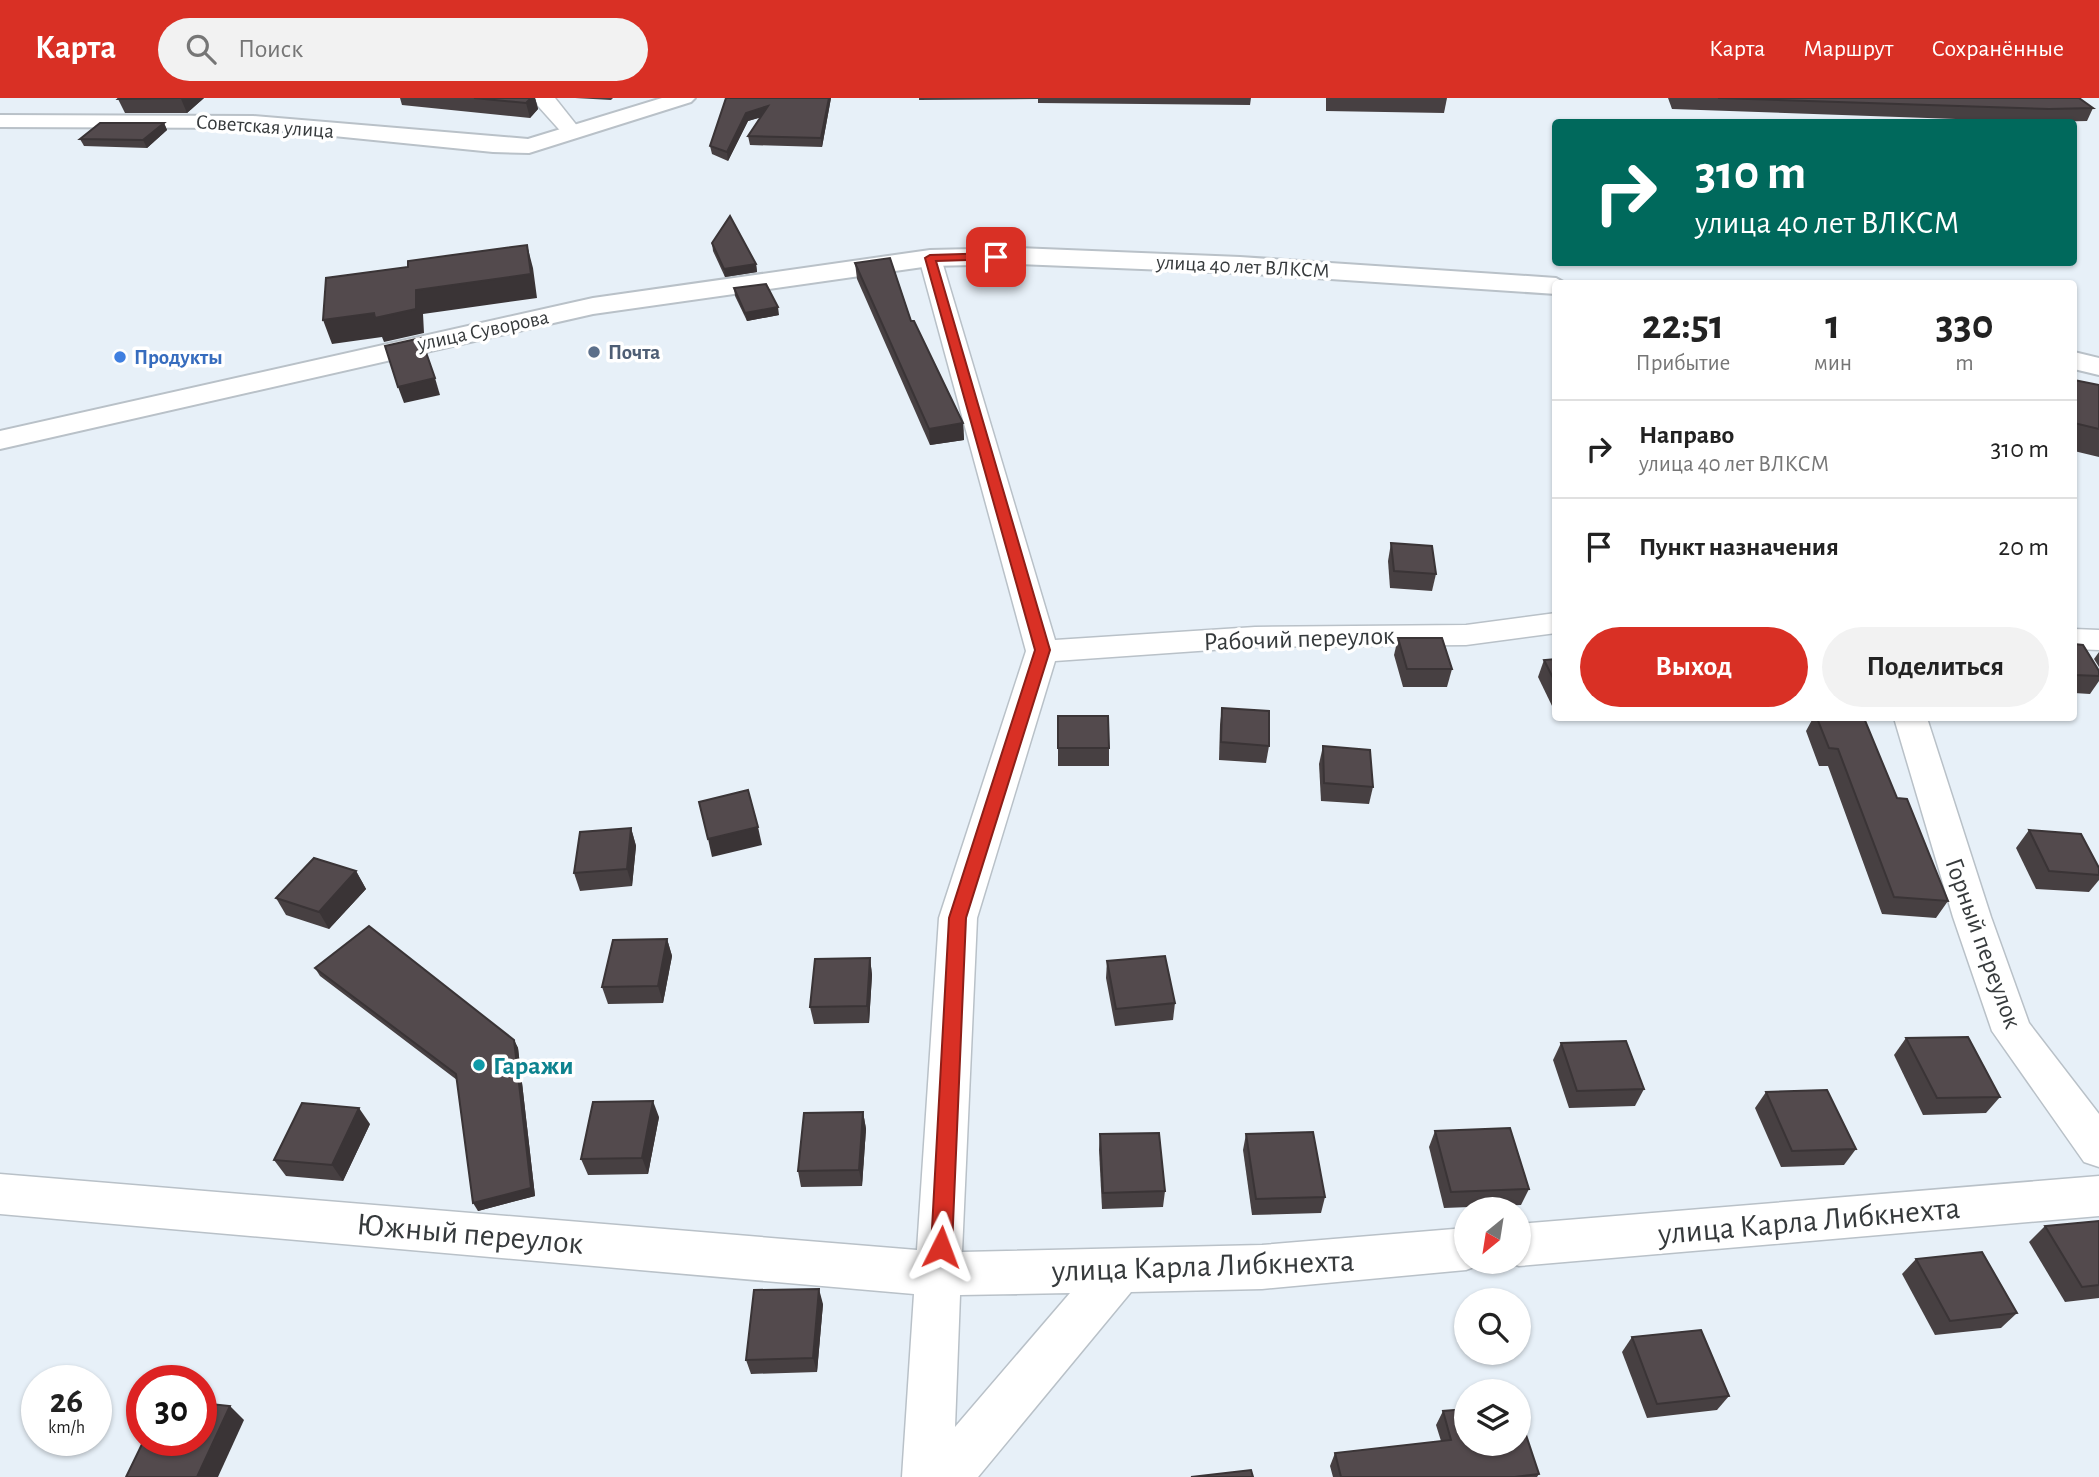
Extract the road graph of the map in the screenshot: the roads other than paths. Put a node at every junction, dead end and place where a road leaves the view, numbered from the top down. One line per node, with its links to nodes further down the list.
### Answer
1 (545, 98): 4 (street)
2 (684, 98): 4 (street, Советская улица)
3 (0, 121): 4 (street, Советская улица)
4 (572, 132)
5 (930, 258): 6 (street, улица 40 лет ВЛКСМ); 9 (street, улица Суворова); 13 (street)
6 (1552, 286)
7 (2077, 361): 8 (street)
8 (2099, 367)
9 (0, 440)
10 (1552, 624): 13 (street, Рабочий переулок)
11 (2077, 639): 12 (street)
12 (2099, 640)
13 (1042, 650): 21 (street)
14 (1911, 721): 15 (street, Горный переулок)
15 (2099, 1148)
16 (0, 1194): 21 (street, Южный переулок)
17 (2099, 1196): 18 (street, улица Карла Либкнехта)
18 (1531, 1244)
19 (1454, 1250): 20 (street, улица Карла Либкнехта)
20 (1120, 1270): 21 (street, улица Карла Либкнехта); 23 (street)
21 (940, 1274): 22 (street)
22 (927, 1477)
23 (945, 1477)

